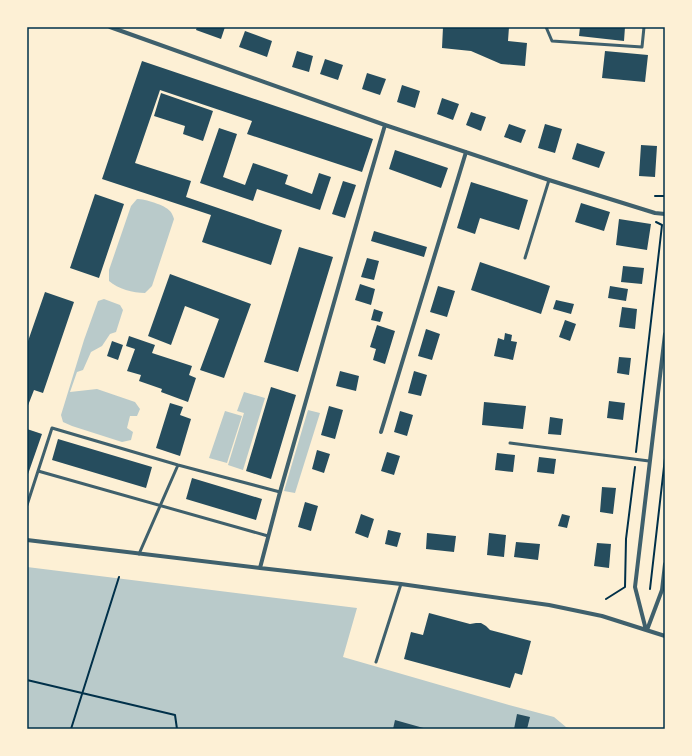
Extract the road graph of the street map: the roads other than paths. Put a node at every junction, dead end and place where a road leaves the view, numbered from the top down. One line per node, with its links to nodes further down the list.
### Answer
1 (110, 27): 4 (street)
2 (546, 27): 3 (lane)
3 (644, 27)
4 (385, 125): 5 (street); 15 (street)
5 (466, 152): 6 (street); 10 (street)
6 (549, 180): 7 (street); 8 (lane)
7 (665, 214)
8 (525, 258)
9 (665, 334): 12 (street)
10 (381, 432)
11 (510, 442): 12 (lane)
12 (649, 461): 24 (street)
13 (178, 465): 14 (lane); 15 (lane); 17 (lane)
14 (38, 471): 16 (lane); 17 (lane)
15 (280, 492): 18 (street)
16 (27, 505)
17 (160, 505): 18 (lane); 20 (lane)
18 (268, 536): 22 (street)
19 (27, 540): 20 (street)
20 (139, 554): 22 (street)
21 (665, 564): 24 (street)
22 (260, 568): 23 (street)
23 (401, 584): 24 (street); 26 (lane)
24 (646, 630): 25 (street)
25 (665, 636)
26 (376, 662)

